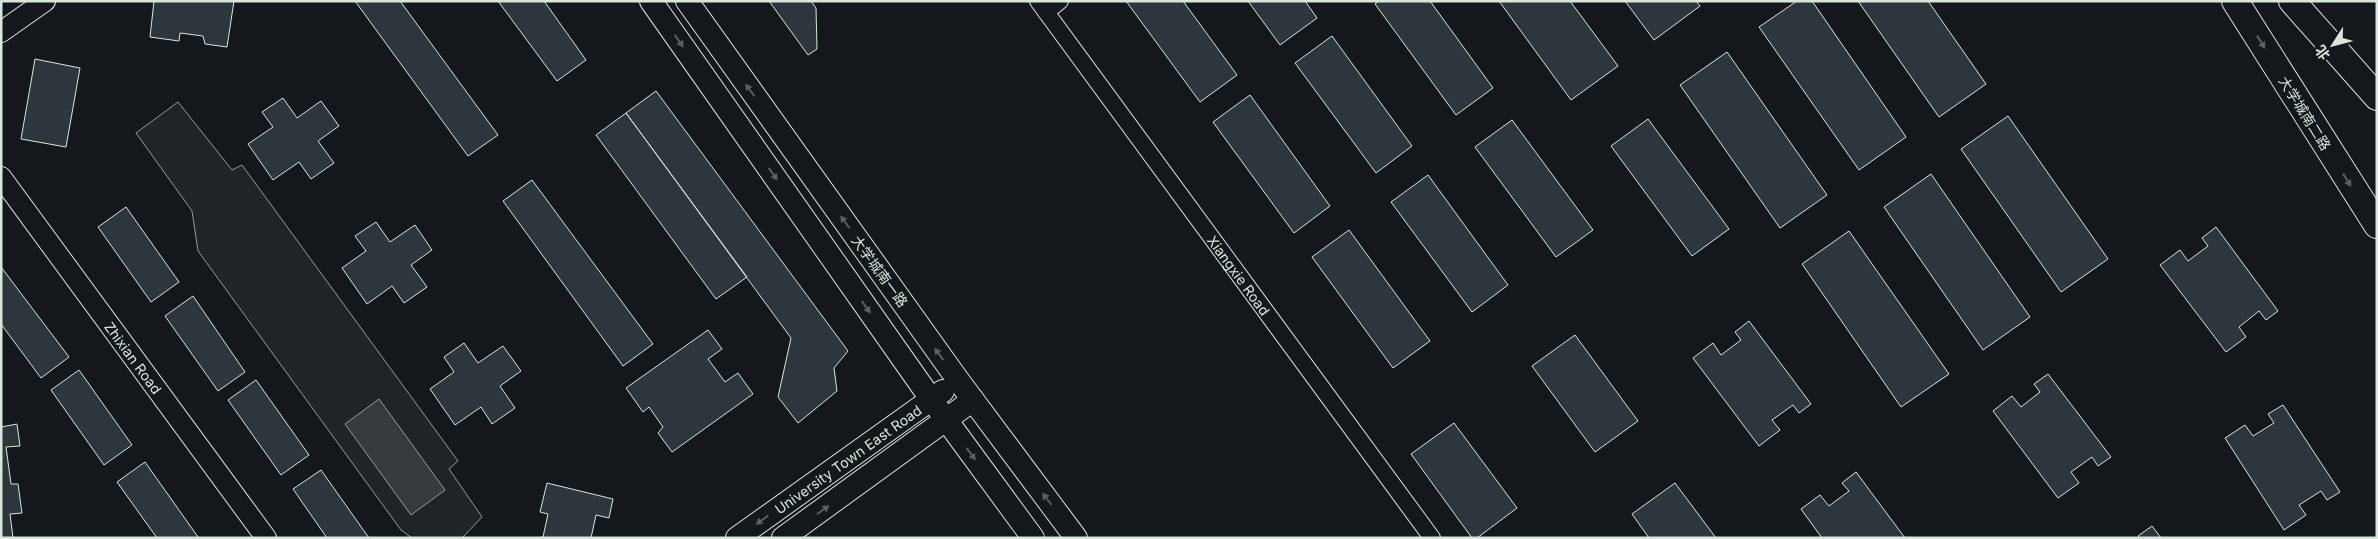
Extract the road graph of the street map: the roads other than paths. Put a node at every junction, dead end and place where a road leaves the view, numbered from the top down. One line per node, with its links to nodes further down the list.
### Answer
1 (46, 1): 8 (street)
2 (651, 1): 13 (main road, one-way to 13)
3 (687, 1): 12 (main road, 大学城南一路, one-way to 3)
4 (1060, 1): 7 (street)
5 (2235, 1): 11 (highway, 大学城南二路, one-way to 11)
6 (2292, 1): 9 (highway)
7 (1042, 6): 21 (street, Xiangxie Road)
8 (1, 32)
9 (2377, 97)
10 (1, 177): 16 (street, Zhixian Road)
11 (2377, 225)
12 (958, 380): 13 (main road, University Town East Road); 14 (main road, 大学城南一路)
13 (931, 399): 15 (main road); 17 (main road, University Town East Road, one-way to 17)
14 (973, 400): 15 (main road, University Town East Road); 20 (main road, 大学城南一路, one-way to 14)
15 (947, 421): 18 (main road, University Town East Road, one-way to 15); 19 (main road, one-way to 19)
16 (266, 538)
17 (738, 538)
18 (783, 538)
19 (1033, 538)
20 (1076, 538)
21 (1432, 538)

